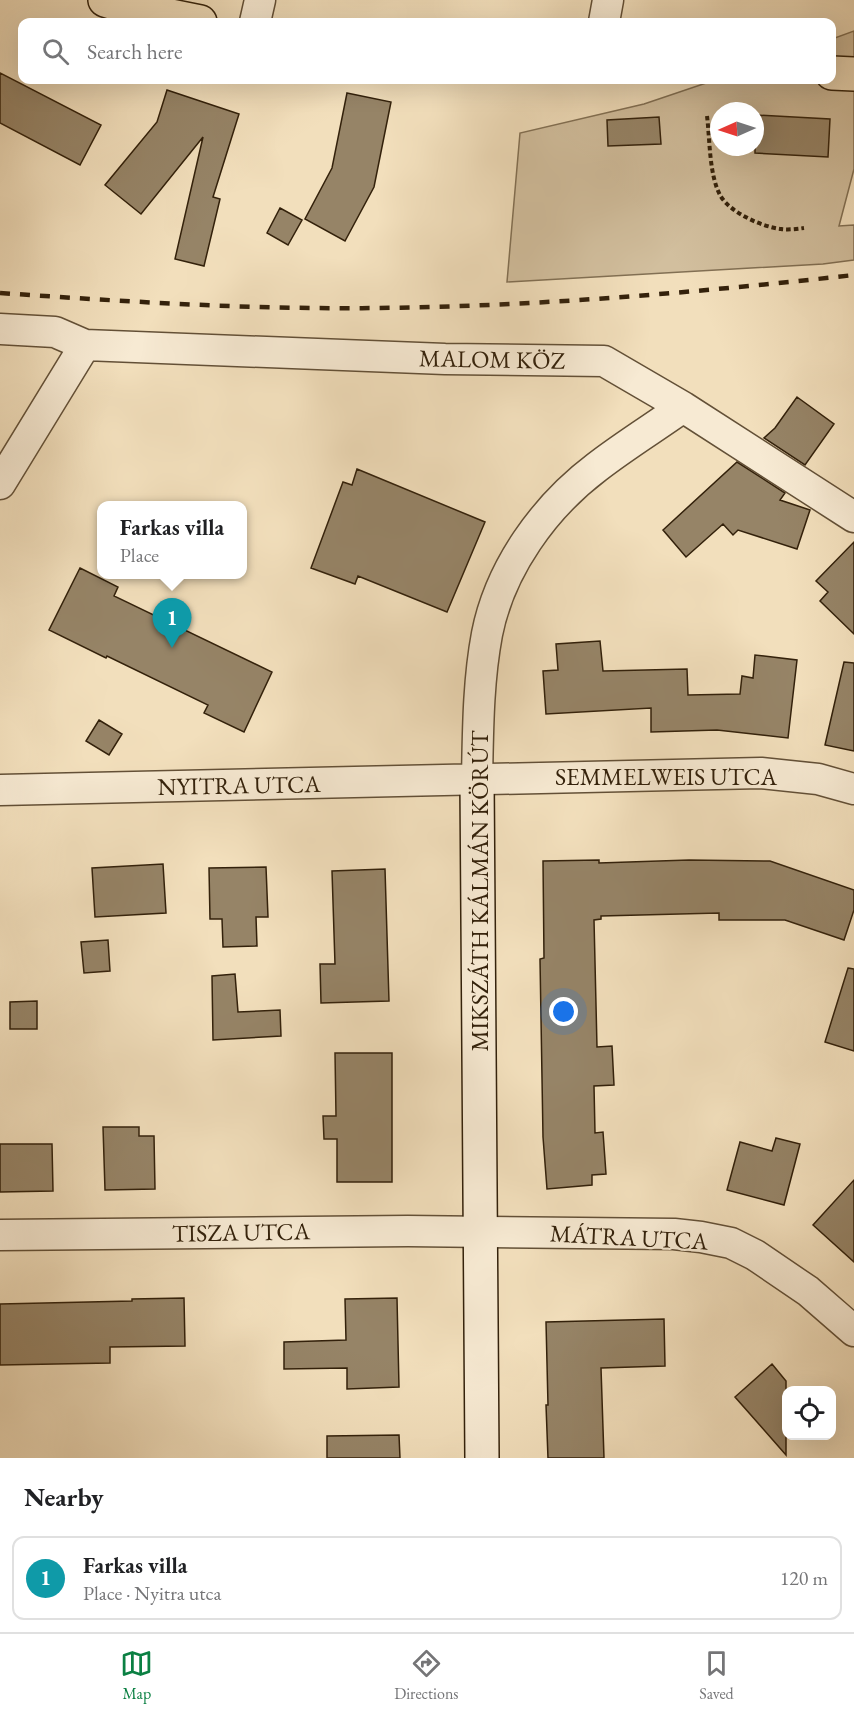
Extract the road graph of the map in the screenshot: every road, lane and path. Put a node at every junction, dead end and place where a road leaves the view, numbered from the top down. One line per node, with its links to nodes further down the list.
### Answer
1 (105, 0): 4 (main road)
2 (260, 0): 5 (street)
3 (608, 0): 6 (street)
4 (181, 18)
5 (256, 18)
6 (605, 18)
7 (836, 73): 8 (main road)
8 (854, 74)
9 (707, 116): 10 (path)
10 (804, 228)
11 (0, 328): 12 (street)
12 (85, 345): 13 (street, MALOM KÖZ); 14 (street)
13 (683, 408): 15 (street, MALOM KÖZ); 16 (street, MIKSZÁTH KÁLMÁN KÖRÚT)
14 (0, 484)
15 (854, 517)
16 (477, 780): 17 (street, SEMMELWEIS UTCA); 18 (street, NYITRA UTCA); 19 (street, MIKSZÁTH KÁLMÁN KÖRÚT)
17 (854, 789)
18 (0, 790)
19 (482, 1233): 20 (street, TISZA UTCA); 21 (street, MÁTRA UTCA); 22 (street, MIKSZÁTH KÁLMÁN KÖRÚT)
20 (0, 1234)
21 (854, 1331)
22 (482, 1458)

